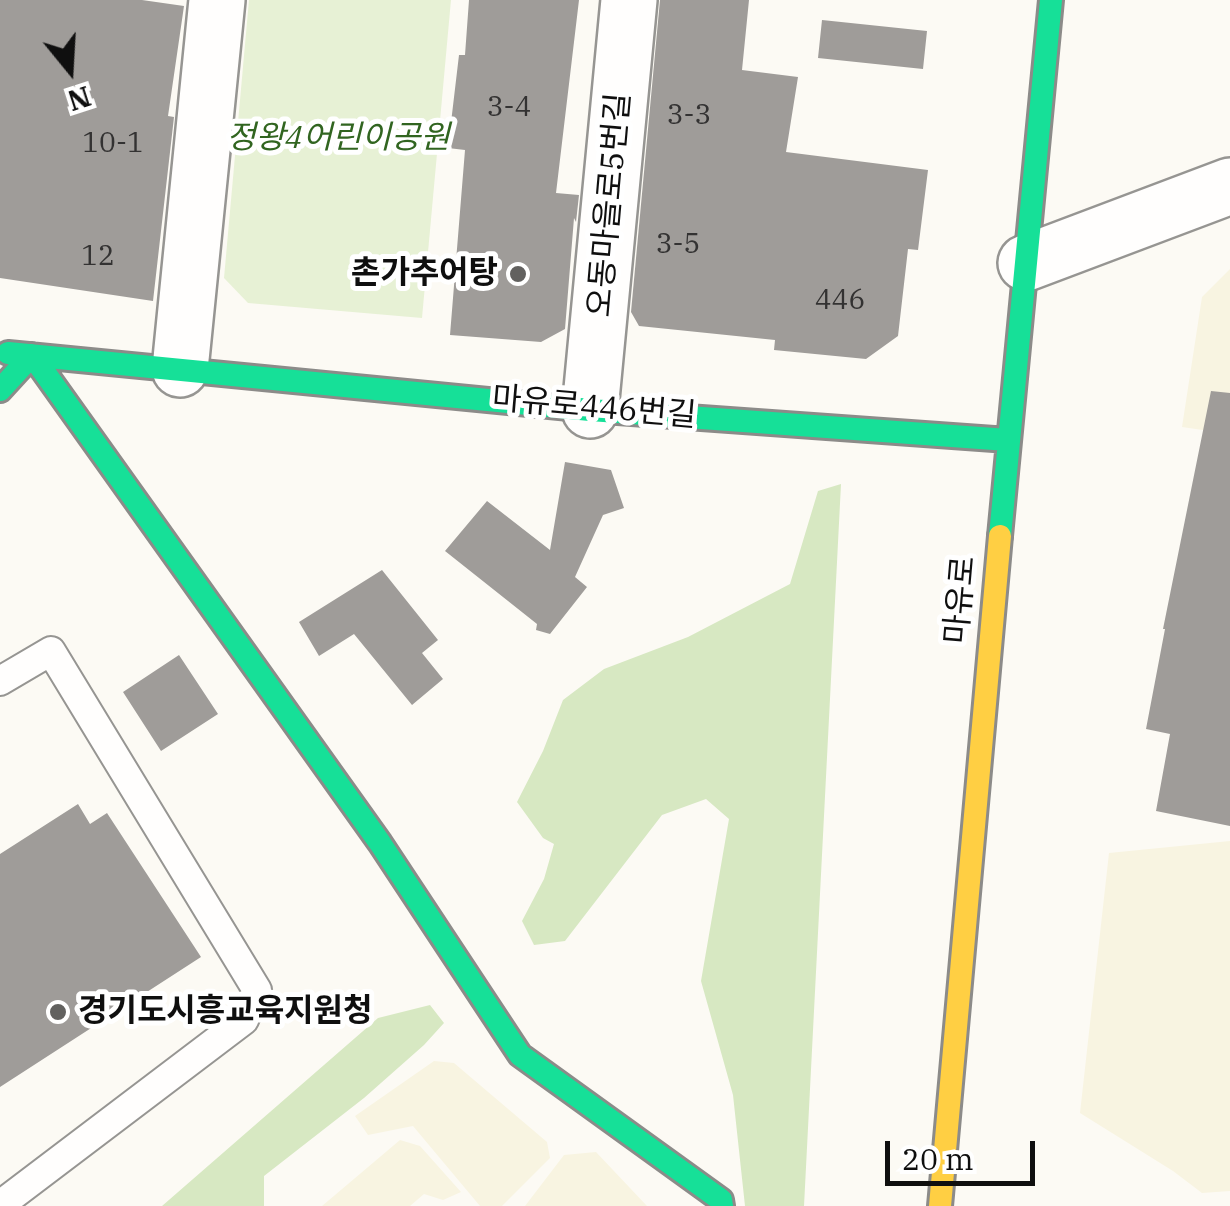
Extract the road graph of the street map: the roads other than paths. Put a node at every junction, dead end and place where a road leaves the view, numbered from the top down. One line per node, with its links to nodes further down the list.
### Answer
1 (217, 0): 8 (street)
2 (630, 0): 10 (street, 오동마을로5번길)
3 (1051, 0): 5 (street, 마유로)
4 (1230, 186): 5 (street)
5 (1026, 263): 11 (street, 마유로)
6 (0, 352): 7 (street, 마유로446번길)
7 (32, 355): 8 (street, 마유로446번길); 9 (street); 14 (street)
8 (180, 369): 10 (street, 마유로446번길)
9 (0, 390)
10 (590, 410): 11 (street, 마유로446번길)
11 (1008, 440): 15 (street, 마유로)
12 (0, 681): 13 (lane)
13 (0, 1205)
14 (722, 1206)
15 (940, 1206)

